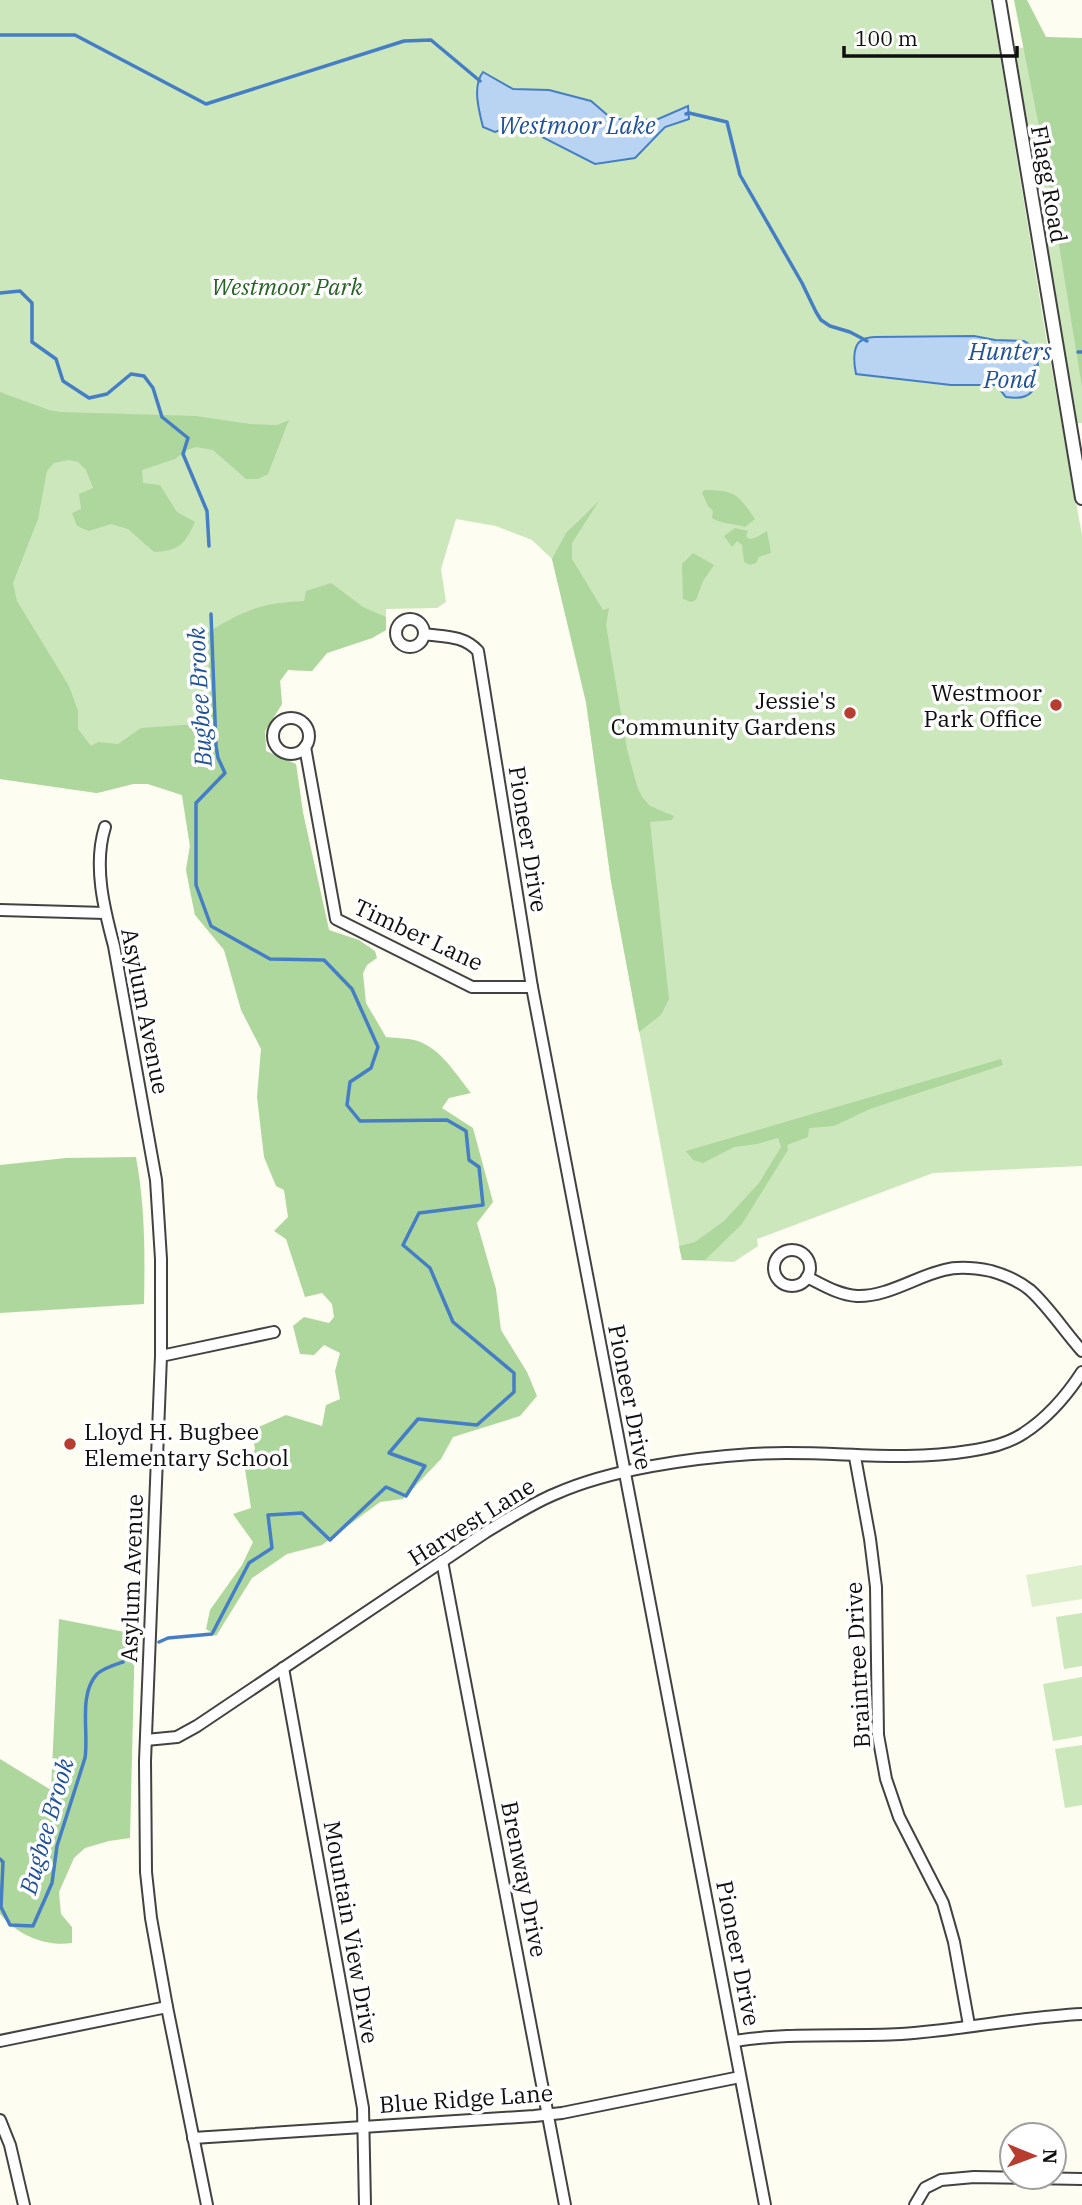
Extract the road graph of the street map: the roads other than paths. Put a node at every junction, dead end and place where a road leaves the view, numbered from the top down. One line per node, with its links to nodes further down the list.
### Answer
1 (999, 0): 2 (street, Flagg Road)
2 (1082, 498)
3 (424, 634): 8 (street, Pioneer Drive)
4 (305, 747): 8 (street, Timber Lane)
5 (105, 827): 7 (street, Asylum Avenue)
6 (0, 910): 7 (street)
7 (105, 913): 12 (street, Asylum Avenue)
8 (532, 987): 15 (street, Pioneer Drive)
9 (807, 1277): 11 (street)
10 (274, 1332): 12 (street)
11 (1082, 1351)
12 (161, 1356): 18 (street, Asylum Avenue)
13 (1082, 1372): 14 (street, Harvest Lane)
14 (855, 1457): 15 (street, Harvest Lane); 21 (street, Braintree Drive)
15 (625, 1473): 16 (street, Harvest Lane); 23 (street, Pioneer Drive)
16 (442, 1561): 17 (street, Harvest Lane); 25 (street, Brenway Drive)
17 (283, 1668): 18 (street, Harvest Lane); 27 (street, Mountain View Drive)
18 (145, 1740): 19 (street, Asylum Avenue)
19 (167, 2007): 22 (street); 28 (street, Asylum Avenue)
20 (1082, 2014): 21 (street)
21 (970, 2025): 23 (street)
22 (0, 2041)
23 (734, 2041): 24 (street, Pioneer Drive)
24 (740, 2077): 25 (street, Blue Ridge Lane); 34 (street, Pioneer Drive)
25 (549, 2114): 27 (street, Blue Ridge Lane); 33 (street, Brenway Drive)
26 (0, 2120): 30 (street)
27 (365, 2127): 28 (street, Blue Ridge Lane); 32 (street, Mountain View Drive)
28 (193, 2138): 31 (street, Asylum Avenue)
29 (1082, 2179): 35 (street)
30 (24, 2205)
31 (206, 2205)
32 (365, 2205)
33 (565, 2205)
34 (765, 2205)
35 (915, 2205)

